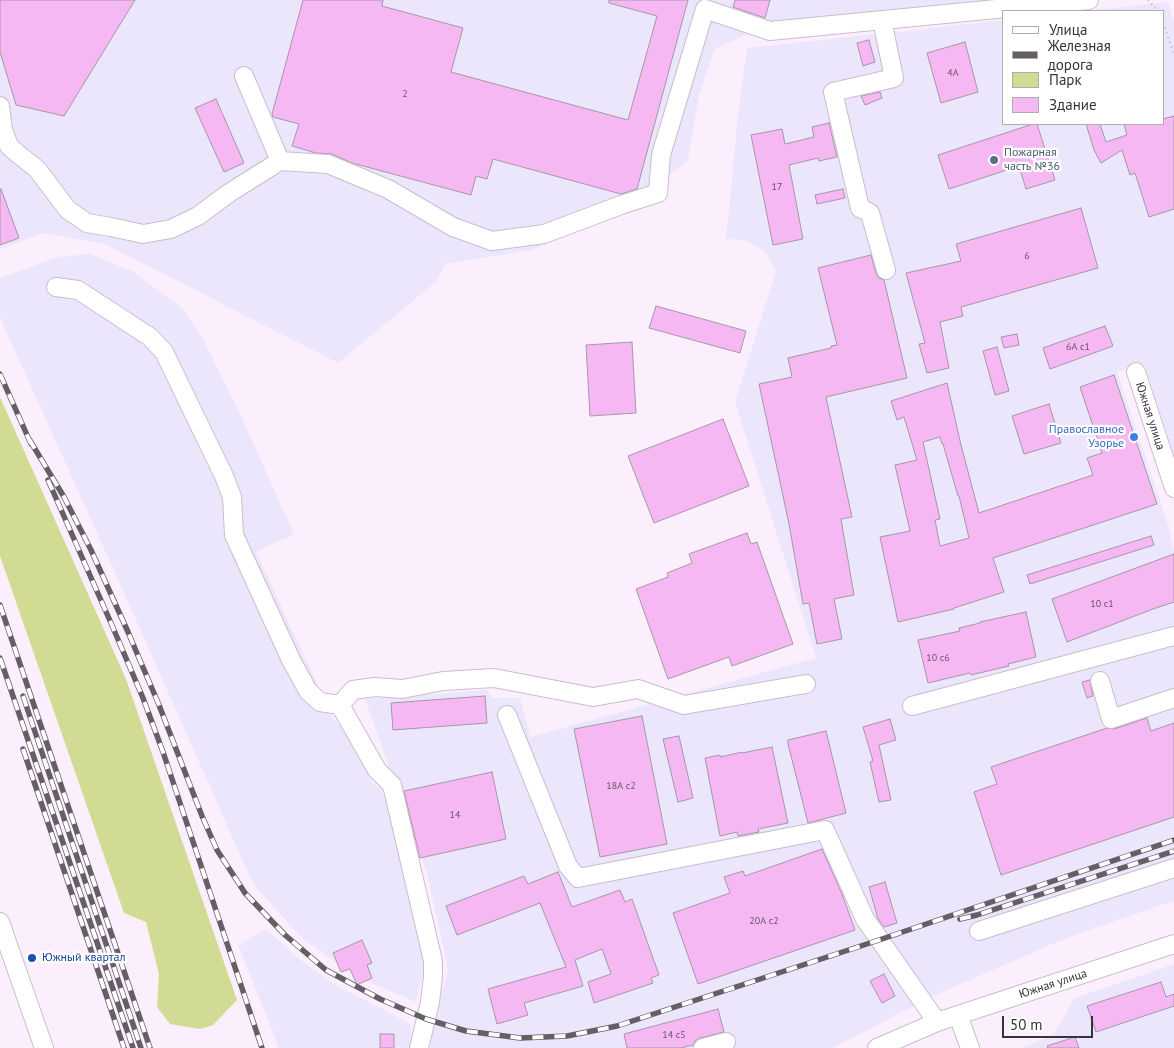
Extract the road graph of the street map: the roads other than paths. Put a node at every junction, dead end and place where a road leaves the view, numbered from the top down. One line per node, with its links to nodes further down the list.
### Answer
1 (1089, 0): 2 (street)
2 (882, 20): 5 (street); 6 (street)
3 (244, 76): 5 (street)
4 (0, 106): 5 (street)
5 (280, 161)
6 (886, 270)
7 (56, 287): 14 (street)
8 (1136, 372): 9 (street, Южная улица)
9 (1174, 488)
10 (1174, 639): 15 (street)
11 (1100, 681): 13 (street)
12 (806, 684): 14 (street)
13 (1174, 698)
14 (340, 705): 25 (street)
15 (912, 706)
16 (507, 715): 22 (street)
17 (1174, 868): 19 (street)
18 (0, 922): 24 (street)
19 (979, 931)
20 (1174, 944): 21 (street, Южная улица)
21 (958, 1015): 22 (street, Южная улица); 28 (street)
22 (937, 1022): 27 (street, Южная улица)
23 (726, 1042): 26 (street)
24 (44, 1048)
25 (419, 1048)
26 (703, 1048)
27 (877, 1048)
28 (970, 1048)

